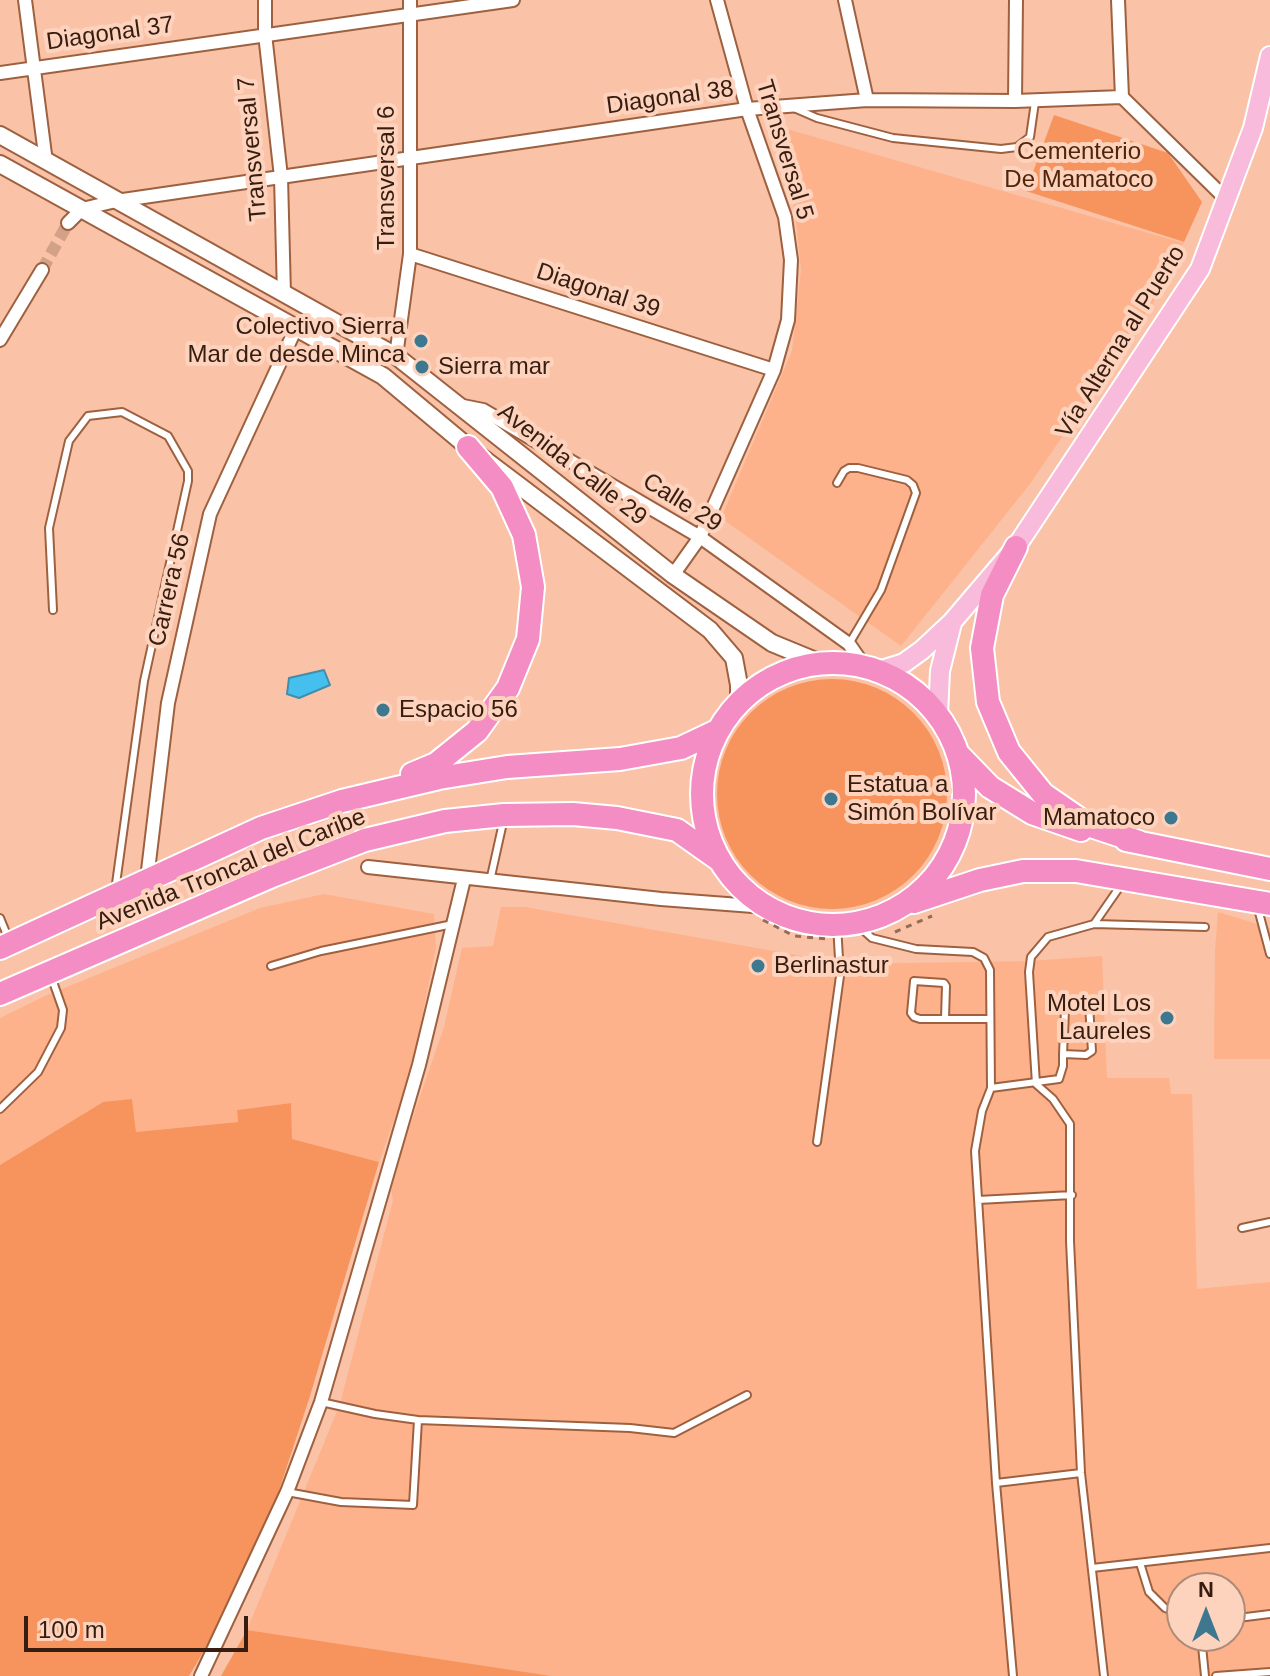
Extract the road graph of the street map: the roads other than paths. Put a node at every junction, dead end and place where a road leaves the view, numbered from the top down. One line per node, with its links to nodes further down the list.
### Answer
1 (25, 0): 11 (street)
2 (265, 0): 9 (street, Transversal 7)
3 (513, 0): 8 (street, Diagonal 37)
4 (717, 0): 18 (street, Transversal 5)
5 (845, 0): 14 (street)
6 (1016, 0): 16 (street)
7 (1118, 0): 13 (street)
8 (410, 7): 9 (street, Diagonal 37); 20 (street, Transversal 6)
9 (265, 34): 11 (street, Diagonal 37); 23 (street, Transversal 7)
10 (1270, 56): 24 (main road, Vía Alterna al Puerto)
11 (34, 67): 12 (street, Diagonal 37); 21 (street)
12 (0, 73)
13 (1122, 97): 15 (street, Diagonal 38); 24 (street)
14 (867, 100): 16 (street, Diagonal 38); 17 (street, Diagonal 38)
15 (1035, 100): 16 (street, Diagonal 38); 17 (lane)
16 (1015, 101)
17 (787, 105): 18 (street, Diagonal 38)
18 (747, 109): 20 (street, Diagonal 38); 34 (street, Transversal 5)
19 (0, 135): 21 (main road, Avenida Calle 29)
20 (409, 158): 23 (street, Diagonal 38); 28 (street, Transversal 6)
21 (46, 162): 25 (main road, Avenida Calle 29)
22 (0, 164): 26 (main road, Avenida Calle 29)
23 (281, 177): 25 (street, Diagonal 38); 30 (street, Transversal 7)
24 (1227, 200): 39 (main road, Vía Alterna al Puerto)
25 (116, 201): 26 (street, Diagonal 38); 30 (main road, Avenida Calle 29)
26 (82, 209): 27 (street); 31 (main road, Avenida Calle 29)
27 (68, 223)
28 (410, 254): 33 (street, Transversal 6); 34 (street, Diagonal 39)
29 (42, 270): 32 (street)
30 (284, 295): 33 (main road, Avenida Calle 29)
31 (296, 328): 36 (main road, Avenida Calle 29); 57 (street, Carrera 56)
32 (0, 340)
33 (396, 356): 35 (main road, Avenida Calle 29)
34 (774, 370): 38 (street, Transversal 5)
35 (458, 405): 38 (street, Calle 29); 40 (main road, Avenida Calle 29)
36 (468, 447): 46 (main road, Avenida Calle 29); 50 (highway)
37 (837, 483): 43 (lane)
38 (700, 537): 40 (street, Transversal 5); 43 (street, Calle 29)
39 (1016, 547): 42 (main road, Vía Alterna al Puerto); 52 (highway)
40 (673, 575): 44 (main road, Avenida Calle 29)
41 (53, 610): 60 (lane)
42 (952, 622): 45 (main road, Vía Alterna al Puerto); 47 (main road, Vía Alterna al Puerto)
43 (849, 644): 45 (street, Calle 29)
44 (823, 664): 45 (highway); 46 (highway)
45 (872, 669): 47 (highway)
46 (739, 703): 48 (highway)
47 (938, 715): 49 (highway)
48 (717, 731): 50 (highway, Avenida Troncal del Caribe); 53 (highway)
49 (958, 754): 52 (highway); 63 (highway)
50 (342, 801): 57 (highway, Avenida Troncal del Caribe)
51 (504, 815): 53 (highway, Avenida Troncal del Caribe); 59 (lane); 72 (highway, Avenida Troncal del Caribe)
52 (1139, 842): 55 (highway)
53 (718, 859): 62 (highway)
54 (368, 867): 58 (street)
55 (1270, 869)
56 (1126, 878): 61 (highway); 63 (highway); 67 (lane)
57 (147, 879): 60 (highway, Avenida Troncal del Caribe)
58 (464, 879): 59 (street); 66 (street)
59 (490, 881): 62 (street)
60 (115, 894): 69 (highway, Avenida Troncal del Caribe)
61 (1263, 903): 70 (lane)
62 (766, 907): 65 (highway)
63 (901, 907): 65 (highway)
64 (0, 918): 69 (lane)
65 (845, 923): 75 (lane); 80 (lane)
66 (453, 924): 71 (lane); 86 (street)
67 (1094, 924): 68 (lane); 77 (lane)
68 (1205, 927)
69 (5, 945)
70 (1270, 954)
71 (271, 966)
72 (50, 973): 73 (highway, Avenida Troncal del Caribe); 79 (lane)
73 (0, 994)
74 (945, 1018): 74 (lane); 75 (lane)
75 (990, 1019): 78 (lane)
76 (1063, 1054): 76 (lane); 77 (lane)
77 (1036, 1084): 78 (lane); 81 (lane)
78 (991, 1088): 82 (lane)
79 (0, 1109)
80 (817, 1142)
81 (1072, 1195): 82 (lane); 88 (lane)
82 (978, 1200): 89 (lane)
83 (1270, 1222): 84 (lane)
84 (1242, 1228)
85 (747, 1395): 87 (lane)
86 (321, 1402): 87 (lane); 90 (street)
87 (418, 1420): 90 (lane)
88 (1081, 1473): 89 (lane); 93 (lane)
89 (996, 1483): 100 (lane)
90 (287, 1492): 99 (street)
91 (1270, 1548): 92 (lane)
92 (1140, 1563): 93 (lane); 94 (lane)
93 (1092, 1568): 101 (lane)
94 (1166, 1608)
95 (1270, 1614): 96 (lane)
96 (1246, 1617)
97 (1203, 1652): 102 (lane)
98 (1270, 1672): 103 (lane)
99 (201, 1676)
100 (1013, 1676)
101 (1104, 1676)
102 (1205, 1676)
103 (1216, 1676)

